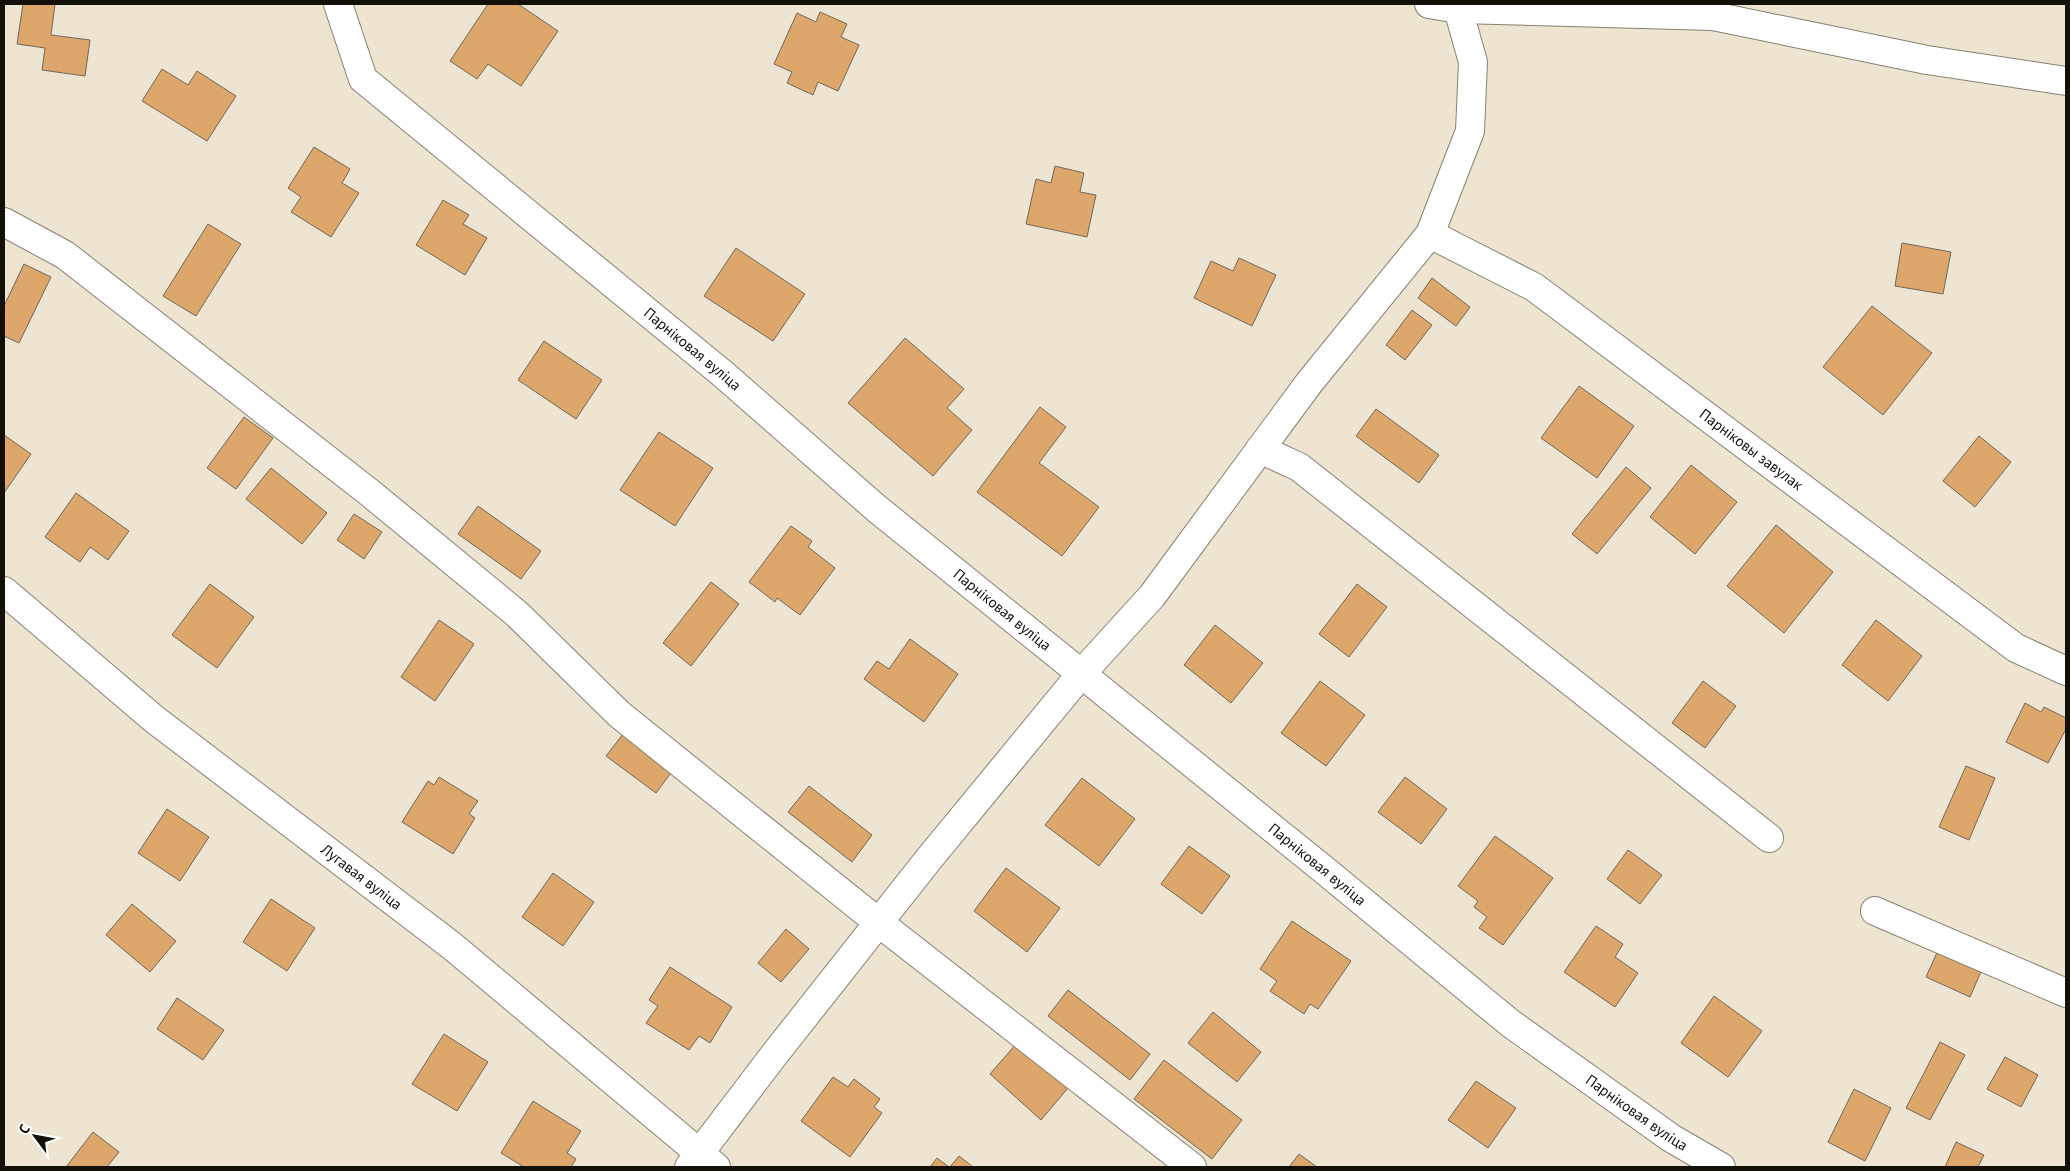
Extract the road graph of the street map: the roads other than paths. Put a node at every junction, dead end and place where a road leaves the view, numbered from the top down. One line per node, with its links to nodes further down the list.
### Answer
1 (338, 4): 10 (street, Парніковая вуліца)
2 (1429, 4): 3 (street)
3 (1458, 9): 4 (street); 6 (street)
4 (2066, 81)
5 (4, 222): 13 (street)
6 (1430, 234): 7 (street); 9 (street, Парніковы завулак)
7 (1260, 448): 10 (street); 11 (street)
8 (4, 591): 15 (street, Лугавая вуліца)
9 (2066, 671)
10 (1081, 674): 13 (street); 16 (street, Парніковая вуліца)
11 (1769, 838)
12 (1875, 911): 14 (street)
13 (878, 922): 15 (street); 17 (street)
14 (2066, 993)
15 (701, 1162)
16 (1706, 1164)
17 (1192, 1167)

